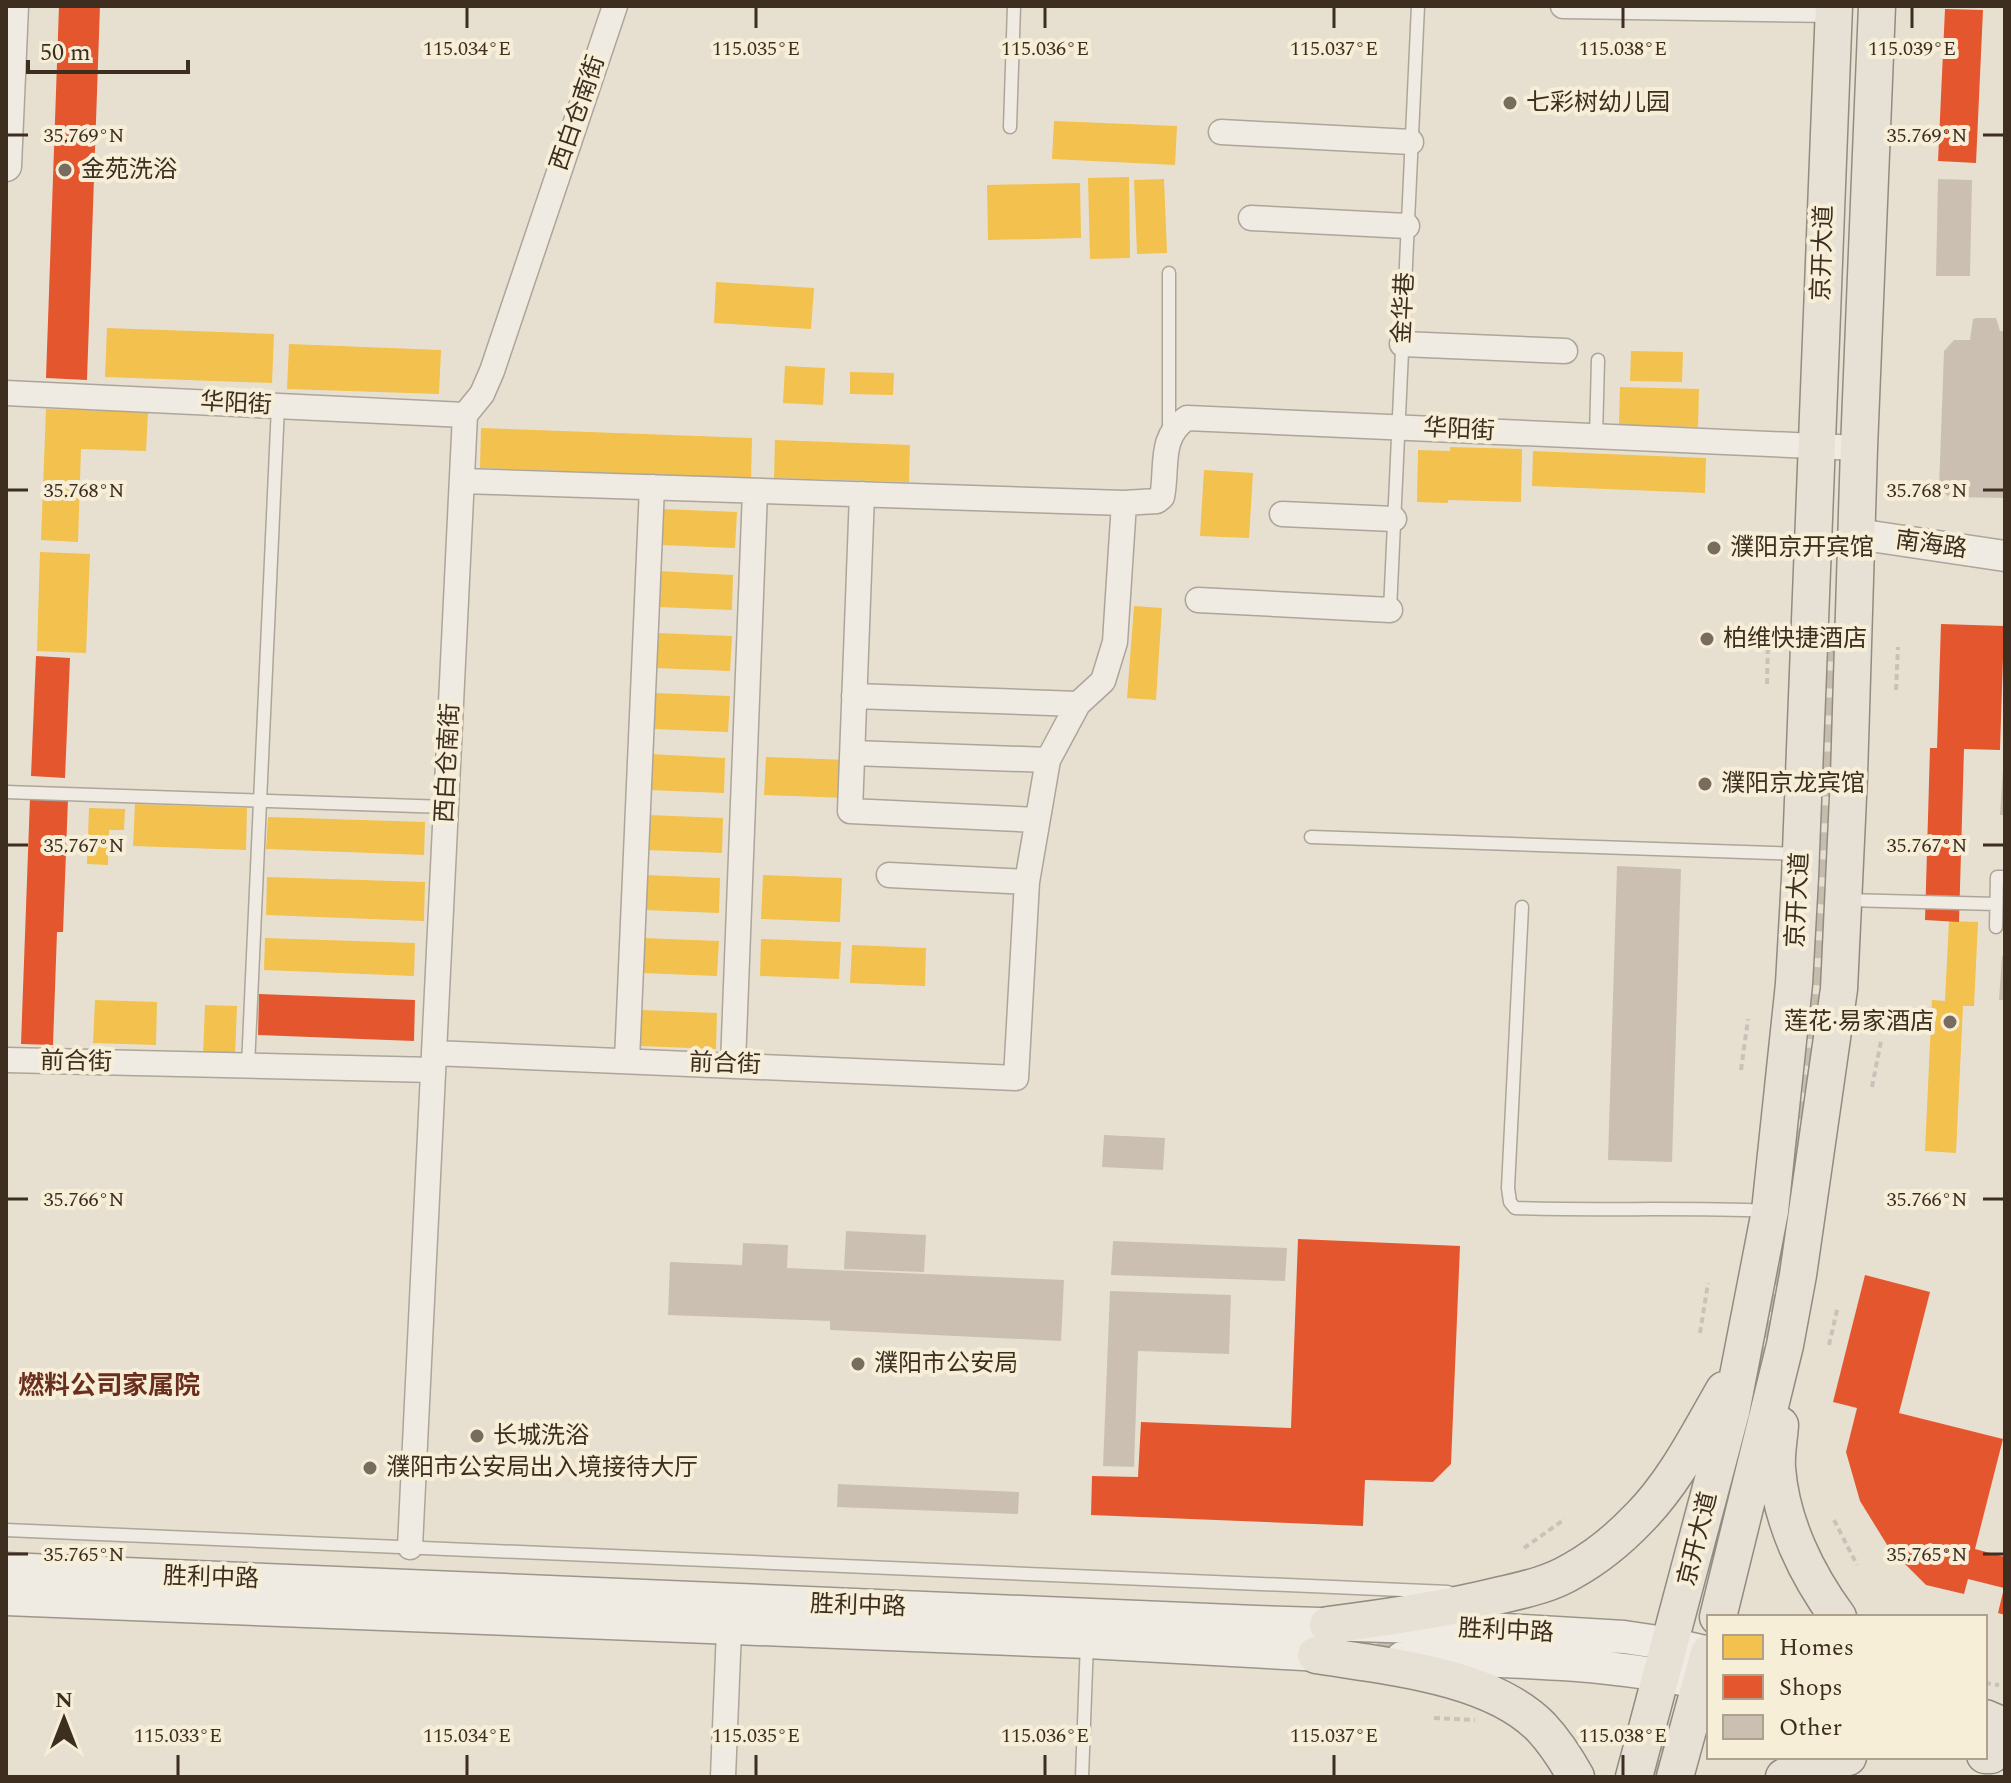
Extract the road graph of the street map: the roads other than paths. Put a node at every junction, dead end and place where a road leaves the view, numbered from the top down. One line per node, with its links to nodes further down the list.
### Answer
1 (13, 6): 11 (street)
2 (615, 6): 20 (street, 西白仓南街)
3 (1014, 6): 8 (lane)
4 (1418, 6): 10 (lane, 金华巷)
5 (1563, 6): 7 (street)
6 (1877, 6): 25 (main road, 京开大道)
7 (1834, 8): 24 (main road, 京开大道)
8 (1010, 127)
9 (1221, 132): 10 (street)
10 (1411, 142): 13 (lane, 金华巷)
11 (6, 166)
12 (1251, 218): 13 (street)
13 (1407, 226): 15 (lane, 金华巷)
14 (1169, 273): 23 (lane)
15 (1402, 344): 16 (street); 21 (lane, 金华巷)
16 (1565, 351)
17 (1598, 360): 22 (lane)
18 (6, 393): 19 (street, 华阳街)
19 (278, 406): 20 (street, 华阳街); 42 (lane)
20 (465, 415): 26 (street, 西白仓南街)
21 (1398, 428): 22 (street, 华阳街); 23 (street, 华阳街); 32 (lane, 金华巷)
22 (1596, 437): 24 (street, 华阳街)
23 (1169, 438): 30 (street)
24 (1815, 447): 25 (street, 华阳街); 46 (main road, 京开大道)
25 (1859, 448): 33 (main road, 京开大道)
26 (462, 481): 27 (street); 43 (street, 西白仓南街)
27 (652, 487): 28 (street); 55 (street)
28 (755, 491): 29 (street); 57 (street)
29 (862, 494): 30 (street); 37 (street)
30 (1124, 503): 38 (street)
31 (1282, 514): 32 (street)
32 (1394, 519): 36 (lane, 金华巷)
33 (1857, 534): 34 (street, 南海路); 50 (main road, 京开大道)
34 (2005, 556)
35 (1198, 600): 36 (street)
36 (1390, 610)
37 (854, 696): 38 (street); 39 (street)
38 (1078, 704): 40 (street)
39 (853, 753): 40 (street); 44 (street)
40 (1048, 760): 44 (street)
41 (6, 792): 42 (lane)
42 (260, 801): 43 (lane); 58 (lane)
43 (446, 807): 56 (street, 西白仓南街)
44 (1037, 820): 49 (street)
45 (1311, 837): 46 (lane)
46 (1800, 854): 59 (main road, 京开大道)
47 (889, 875): 49 (street)
48 (2005, 877): 51 (lane)
49 (1027, 882): 57 (street, 前合街)
50 (1844, 900): 51 (lane); 60 (main road, 京开大道)
51 (1996, 904): 53 (lane)
52 (1522, 907): 59 (lane)
53 (1996, 927)
54 (6, 1060): 58 (street, 前合街)
55 (627, 1060): 56 (street, 前合街); 57 (street, 前合街)
56 (434, 1061): 58 (street, 前合街); 63 (street, 西白仓南街)
57 (733, 1064)
58 (248, 1066)
59 (1770, 1211): 61 (main road, 京开大道)
60 (1785, 1345): 67 (main road, 京开大道); 68 (main road)
61 (1743, 1357): 65 (main road); 72 (main road, 京开大道)
62 (6, 1530): 63 (lane)
63 (410, 1547): 65 (lane)
64 (6, 1569): 70 (main road, 胜利中路)
65 (1500, 1595): 70 (main road)
66 (6, 1599): 69 (main road, 胜利中路)
67 (1718, 1615)
68 (1837, 1615)
69 (729, 1630): 71 (main road, 胜利中路); 75 (street)
70 (1322, 1640): 71 (main road, 胜利中路); 72 (main road, 胜利中路); 77 (main road)
71 (1087, 1642): 76 (lane)
72 (1667, 1659): 73 (main road, 胜利中路); 78 (main road, 京开大道)
73 (1707, 1669): 79 (main road)
74 (1838, 1759): 80 (main road)
75 (723, 1777)
76 (1082, 1777)
77 (1576, 1777)
78 (1634, 1777)
79 (1675, 1777)
80 (1784, 1777)

